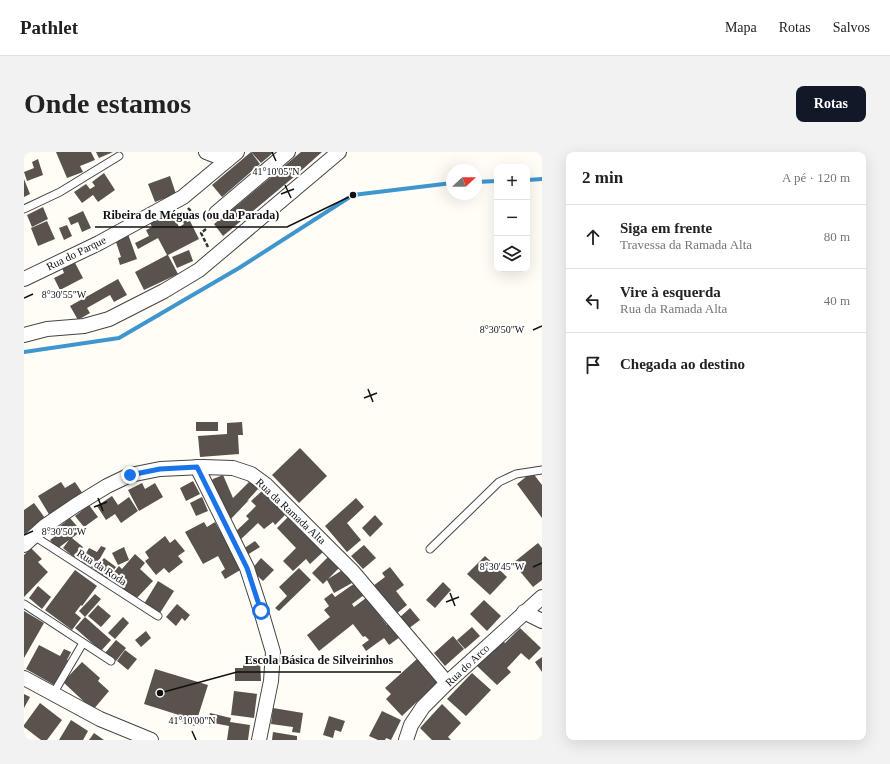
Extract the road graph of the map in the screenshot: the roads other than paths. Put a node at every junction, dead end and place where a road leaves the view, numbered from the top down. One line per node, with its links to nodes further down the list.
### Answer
1 (206, 152): 5 (street, Rua do Parque)
2 (288, 152): 7 (street)
3 (339, 152): 9 (street)
4 (119, 156): 6 (lane)
5 (232, 156): 8 (street, Rua do Parque)
6 (24, 209)
7 (216, 213)
8 (24, 279)
9 (24, 336)
10 (197, 467): 12 (street, Rua da Ramada Alta); 22 (street, Rua da Ramada Alta); 25 (street)
11 (542, 470): 13 (lane)
12 (29, 540): 17 (lane, Rua da Roda)
13 (430, 549)
14 (542, 597): 16 (street, Rua do Arco)
15 (24, 604): 19 (lane)
16 (524, 612): 18 (street); 22 (street, Rua do Arco)
17 (158, 616)
18 (542, 621)
19 (83, 643): 20 (lane); 23 (lane)
20 (111, 662)
21 (24, 678): 23 (street)
22 (446, 683): 26 (street, Rua do Arco)
23 (53, 694): 24 (street)
24 (151, 740)
25 (259, 740)
26 (406, 740)

